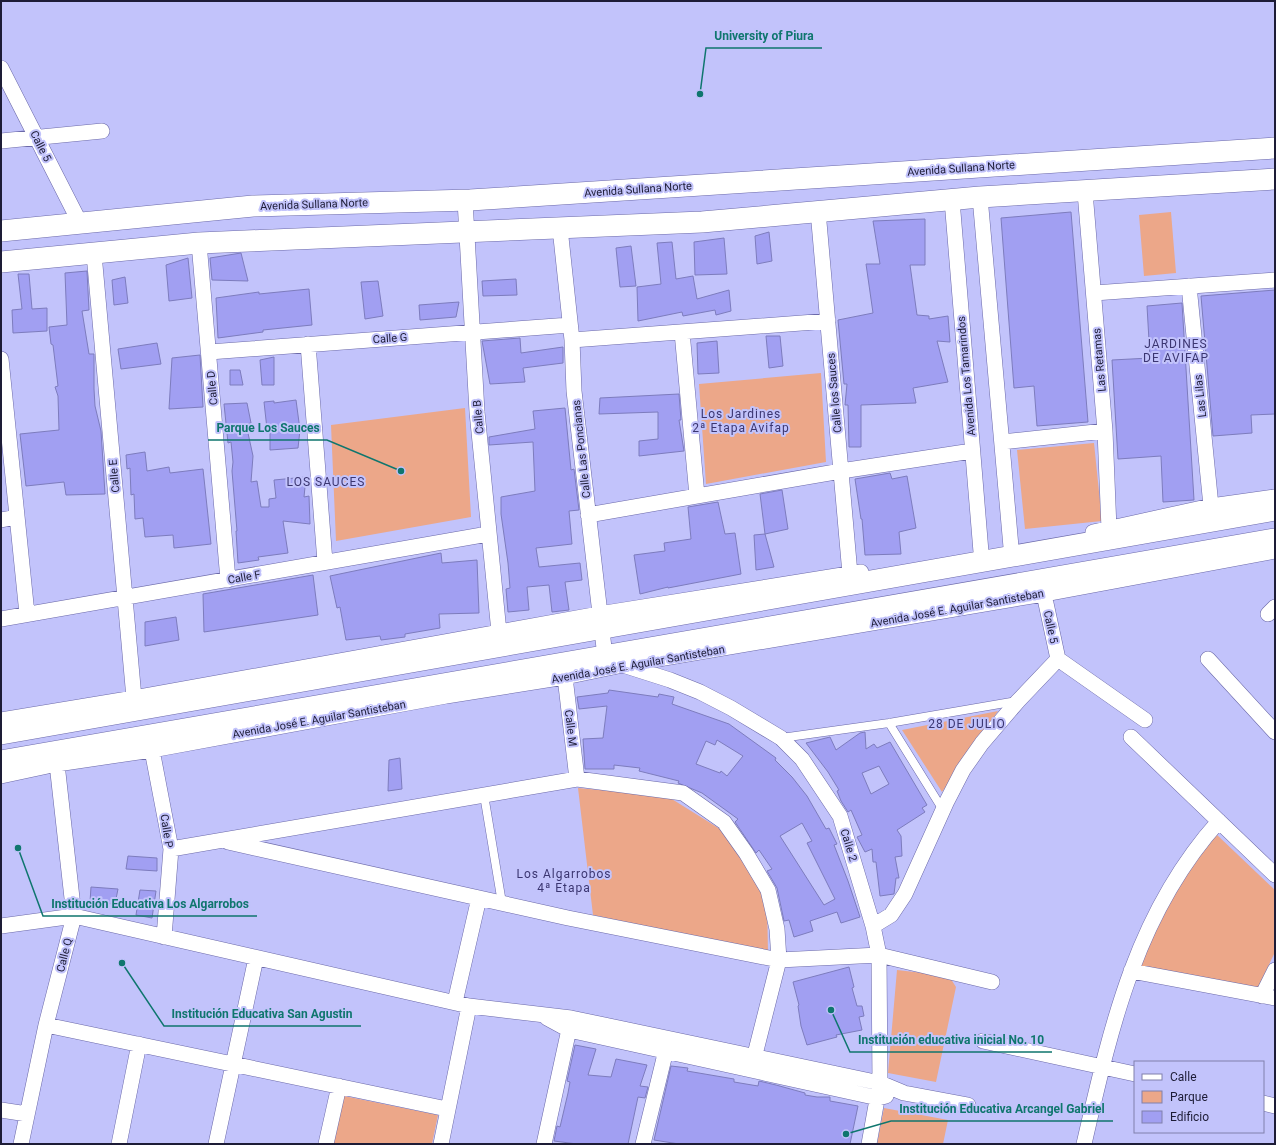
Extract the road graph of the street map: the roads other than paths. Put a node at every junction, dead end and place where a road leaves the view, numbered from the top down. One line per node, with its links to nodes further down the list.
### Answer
1 (1, 68): 3 (street, Calle 5)
2 (102, 131): 3 (street)
3 (37, 139): 4 (street); 14 (street, Calle 5)
4 (1, 141)
5 (1275, 148): 6 (main road, Avenida Sullana Norte)
6 (977, 167): 7 (main road, Avenida Sullana Norte); 10 (main road)
7 (949, 169): 11 (main road, Avenida Sullana Norte); 12 (main road)
8 (1275, 179): 9 (main road)
9 (1085, 192): 10 (main road); 23 (street, Las Retamas)
10 (980, 197): 12 (main road); 33 (street)
11 (465, 200): 14 (main road, Avenida Sullana Norte); 17 (street, Calle B)
12 (952, 200): 13 (main road); 34 (street, Avenida Los Tamarindos)
13 (818, 211): 15 (main road); 24 (street, Calle los Sauces)
14 (80, 223): 16 (main road, Avenida Sullana Norte); 19 (main road)
15 (560, 228): 17 (main road); 27 (street, Calle Las Poncianas)
16 (1, 231)
17 (466, 232): 18 (main road); 25 (street, Calle B)
18 (199, 244): 19 (main road); 29 (street, Calle D)
19 (94, 254): 20 (main road); 53 (street, Calle E)
20 (1, 262)
21 (1275, 280): 22 (street)
22 (1189, 286): 23 (street); 38 (street, Las Lilas)
23 (1094, 294): 32 (street, Las Retamas)
24 (828, 321): 26 (street, Calle G); 35 (street, Calle los Sauces)
25 (472, 332): 27 (street, Calle G); 28 (street, Calle G); 44 (street, Calle B)
26 (682, 332): 27 (street, Calle G); 36 (street)
27 (571, 333): 40 (street, Calle Las Poncianas)
28 (308, 344): 29 (street, Calle G); 49 (street)
29 (209, 352): 51 (street, Calle D)
30 (1, 359): 31 (street)
31 (2, 383): 41 (street)
32 (1105, 431): 33 (street); 43 (street, Las Retamas)
33 (1002, 442): 46 (street)
34 (972, 451): 35 (street); 48 (street, Avenida Los Tamarindos)
35 (841, 471): 36 (street); 50 (street, Calle los Sauces)
36 (697, 496): 40 (street)
37 (1275, 497): 38 (street)
38 (1211, 506): 43 (street)
39 (1275, 510): 56 (main road)
40 (588, 515): 56 (street, Calle Las Poncianas)
41 (17, 517): 42 (street); 54 (street)
42 (1, 520)
43 (1109, 529): 46 (street)
44 (488, 534): 49 (street, Calle F); 57 (street, Calle B)
45 (1275, 539): 60 (main road, Avenida José E. Aguilar Santisteban)
46 (1011, 547): 48 (street)
47 (1275, 551): 52 (street, Avenida José E. Aguilar Santisteban)
48 (981, 552): 50 (street)
49 (325, 562): 51 (street, Calle F)
50 (850, 574): 56 (street)
51 (228, 580): 53 (street, Calle F)
52 (1044, 594): 58 (street, Calle 5); 60 (street, Avenida José E. Aguilar Santisteban)
53 (125, 597): 54 (street, Calle F); 62 (street, Calle E)
54 (27, 614): 55 (street, Calle F)
55 (1, 619)
56 (600, 622): 57 (street); 60 (street, Calle Las Poncianas); 68 (main road)
57 (499, 632): 62 (street)
58 (1058, 659): 63 (street); 65 (street)
59 (1208, 659): 67 (street)
60 (611, 663): 61 (street, Avenida José E. Aguilar Santisteban); 70 (street, Calle 2); 72 (main road, Avenida José E. Aguilar Santisteban)
61 (565, 677): 71 (street, Avenida José E. Aguilar Santisteban); 75 (street, Calle M)
62 (134, 698): 64 (street)
63 (1018, 701): 66 (lane); 77 (street)
64 (1, 720)
65 (1145, 720)
66 (889, 723): 70 (lane); 77 (lane)
67 (1275, 732)
68 (1, 734)
69 (1131, 737): 78 (street)
70 (781, 738): 86 (street, Calle 2)
71 (152, 750): 73 (street, Avenida José E. Aguilar Santisteban); 80 (street, Calle P)
72 (1, 761)
73 (57, 764): 74 (street, Avenida José E. Aguilar Santisteban); 84 (street, Calle Q)
74 (1, 776)
75 (577, 779): 76 (street); 90 (street)
76 (484, 795): 79 (street); 83 (lane)
77 (943, 810): 86 (street)
78 (1219, 821): 81 (street); 92 (street)
79 (221, 840): 80 (street); 82 (street)
80 (171, 849): 87 (street, Calle P)
81 (1275, 875)
82 (479, 898): 83 (street); 95 (street)
83 (502, 903): 90 (street)
84 (74, 916): 85 (street); 87 (street); 97 (street, Calle Q)
85 (1, 926)
86 (873, 926): 88 (street, Calle 2)
87 (164, 937): 89 (street)
88 (879, 955): 90 (street); 93 (street); 106 (street, Calle 2)
89 (256, 958): 95 (street); 102 (street)
90 (779, 960): 101 (street)
91 (1275, 970): 94 (street)
92 (1131, 971): 94 (street); 103 (street)
93 (992, 982)
94 (1269, 997)
95 (462, 1004): 96 (street); 110 (street)
96 (570, 1024): 100 (street); 118 (street)
97 (46, 1025): 99 (street); 112 (street, Calle Q)
98 (982, 1041): 103 (street)
99 (139, 1044): 102 (street); 114 (street)
100 (668, 1045): 101 (street); 119 (street)
101 (753, 1063): 106 (street)
102 (233, 1064): 105 (street); 115 (street)
103 (1102, 1066): 104 (street); 121 (street)
104 (1134, 1074)
105 (339, 1086): 110 (street); 116 (street)
106 (879, 1090): 108 (street); 120 (street, Calle 2)
107 (1264, 1103): 109 (street)
108 (968, 1105)
109 (1275, 1106)
110 (447, 1109): 117 (street)
111 (1, 1110): 112 (street)
112 (27, 1114): 113 (street, Calle Q)
113 (21, 1144)
114 (119, 1144)
115 (216, 1144)
116 (326, 1144)
117 (441, 1144)
118 (544, 1144)
119 (643, 1144)
120 (869, 1144)
121 (1084, 1144)

